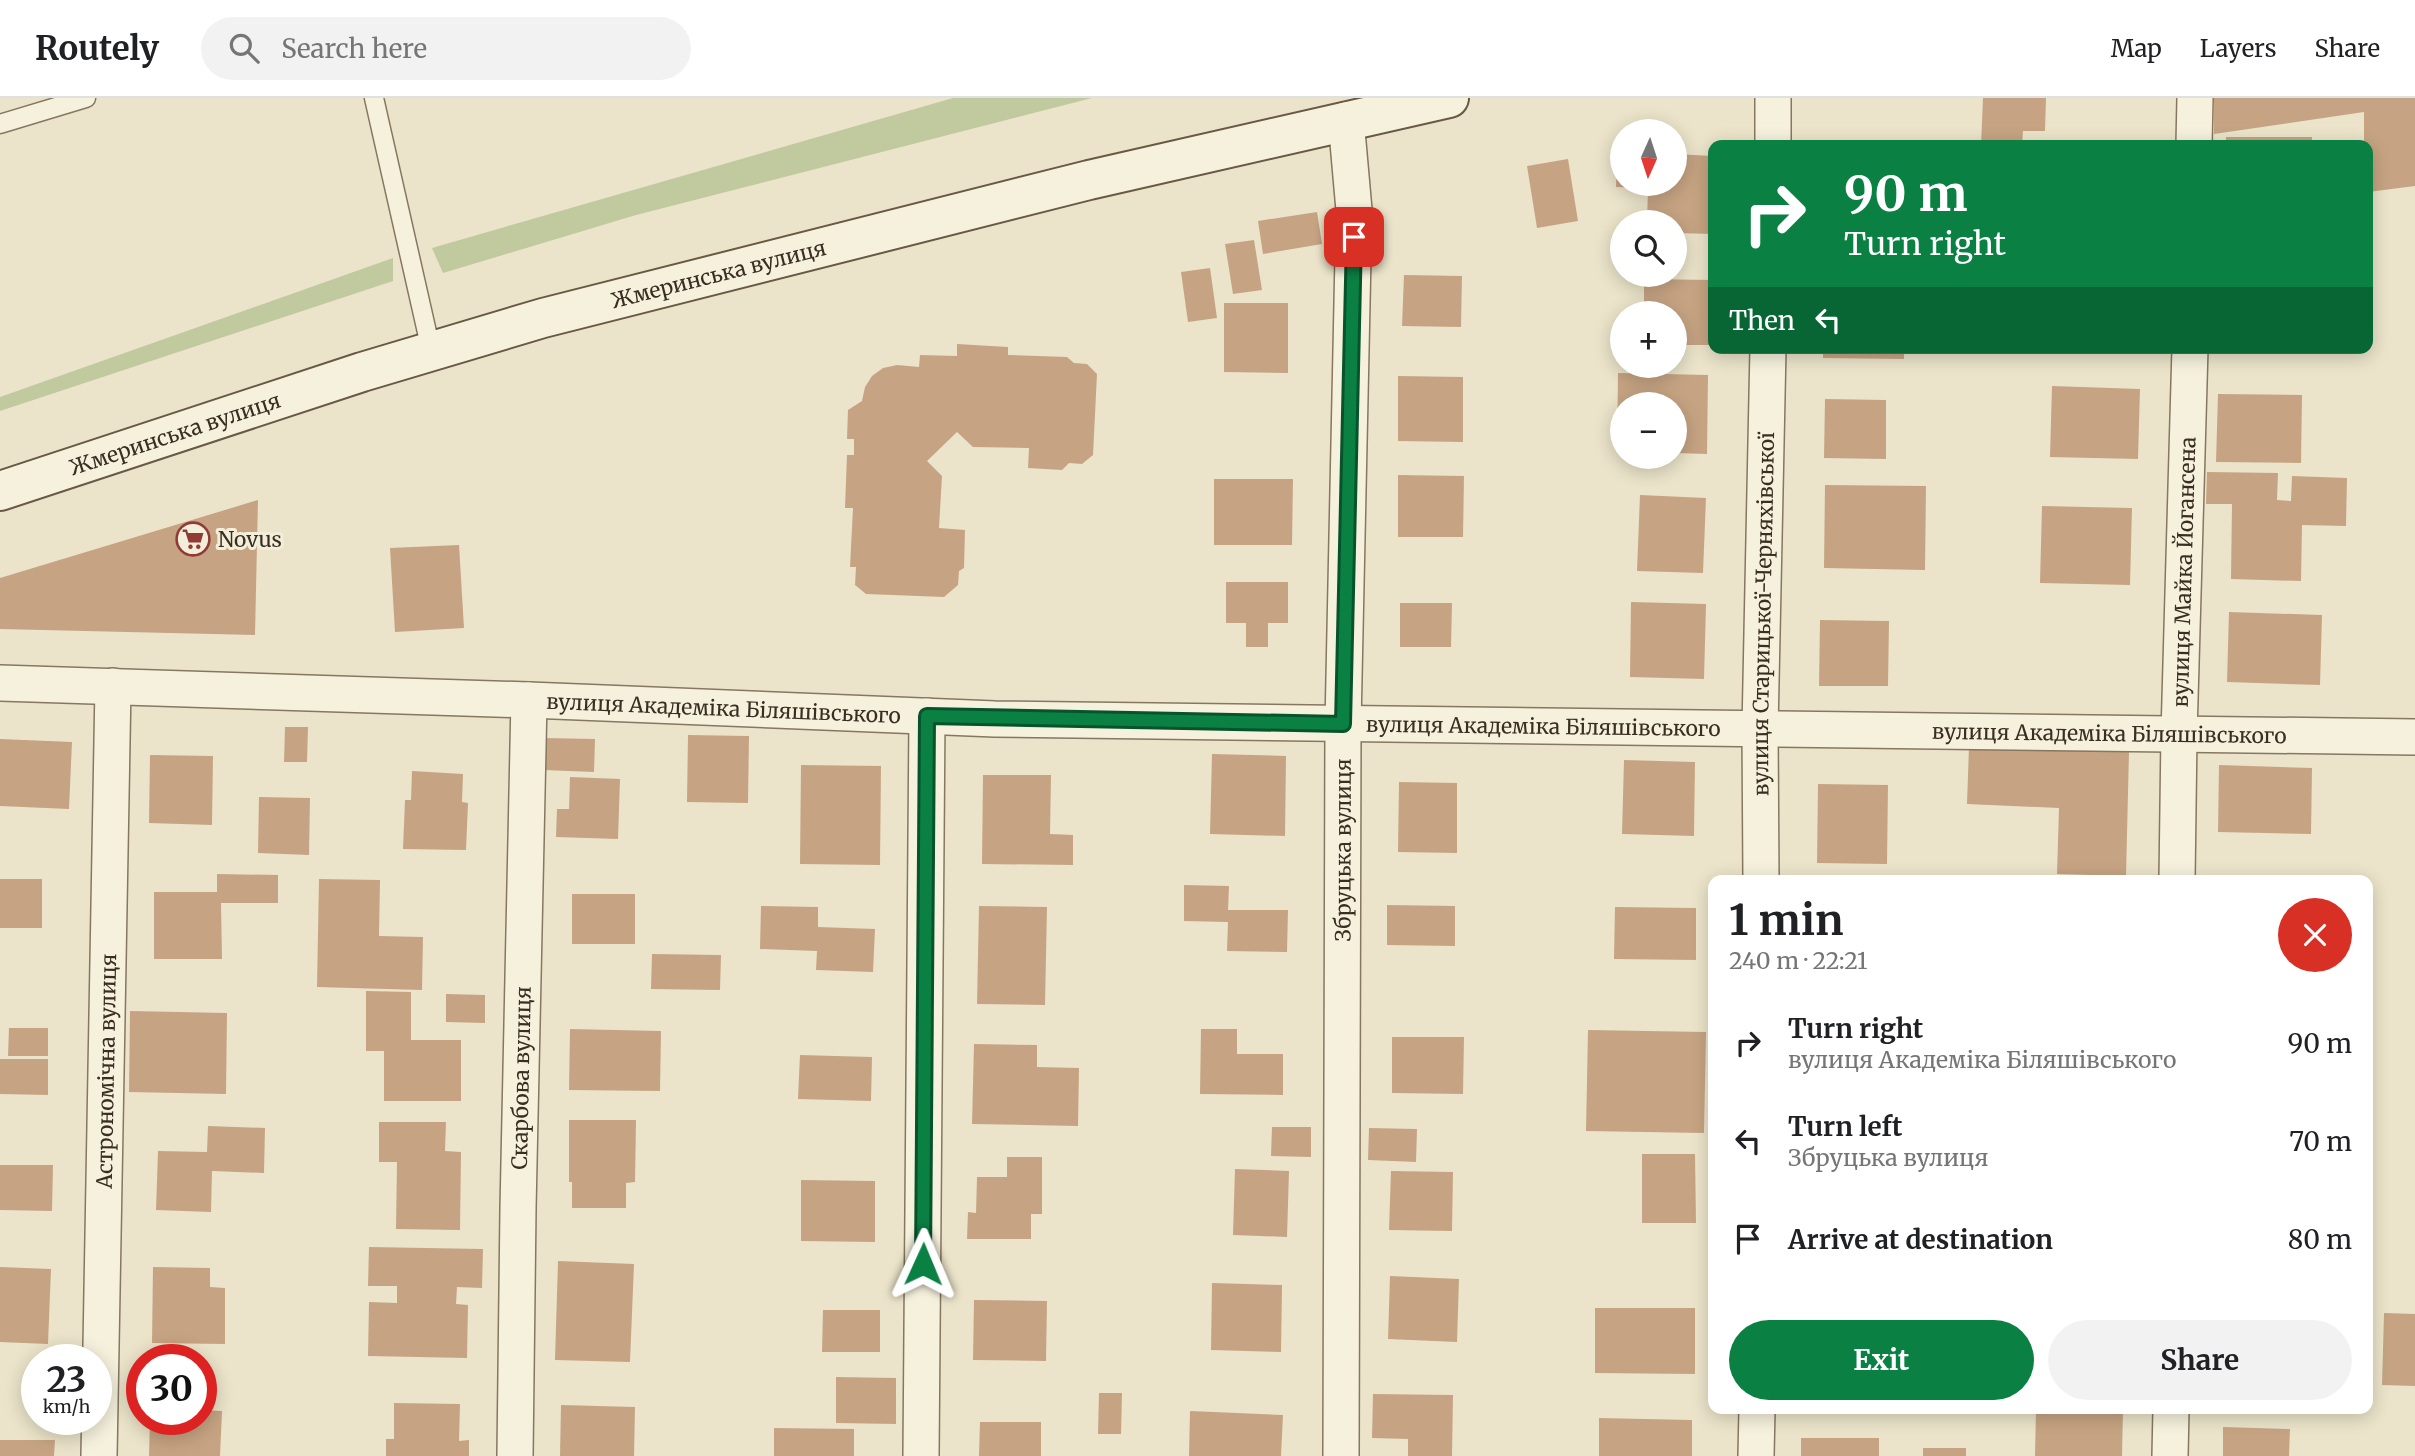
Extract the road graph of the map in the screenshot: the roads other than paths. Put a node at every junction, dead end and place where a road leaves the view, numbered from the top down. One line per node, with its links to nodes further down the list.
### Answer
1 (86, 98): 7 (lane)
2 (374, 98): 10 (lane)
3 (1449, 98): 6 (main road, Жмеринська вулиця)
4 (1773, 98): 8 (street)
5 (2195, 98): 9 (street)
6 (1346, 120): 10 (main road, Жмеринська вулиця); 18 (street, Збруцька вулиця)
7 (0, 124)
8 (1773, 140)
9 (2194, 140)
10 (431, 350): 13 (main road, Жмеринська вулиця)
11 (1769, 354): 19 (street, вулиця Старицької-Черняхівської)
12 (2190, 354): 20 (street, вулиця Майка Йогансена)
13 (0, 491)
14 (0, 683): 15 (street, вулиця Академіка Біляшівського)
15 (113, 686): 16 (street, вулиця Академіка Біляшівського); 26 (street, Астрономічна вулиця)
16 (529, 700): 17 (street, вулиця Академіка Біляшівського); 27 (street, Скарбова вулиця)
17 (927, 716): 18 (street, вулиця Академіка Біляшівського); 28 (street)
18 (1343, 724): 19 (street, вулиця Академіка Біляшівського); 29 (street, Збруцька вулиця)
19 (1760, 729): 20 (street, вулиця Академіка Біляшівського); 22 (street, вулиця Старицької-Черняхівської)
20 (2179, 734): 21 (street, вулиця Академіка Біляшівського); 23 (street, вулиця Майка Йогансена)
21 (2415, 737)
22 (1760, 875)
23 (2177, 875)
24 (1757, 1414): 30 (street)
25 (2171, 1414): 31 (street)
26 (99, 1456)
27 (514, 1456)
28 (921, 1456)
29 (1341, 1456)
30 (1756, 1456)
31 (2170, 1456)

